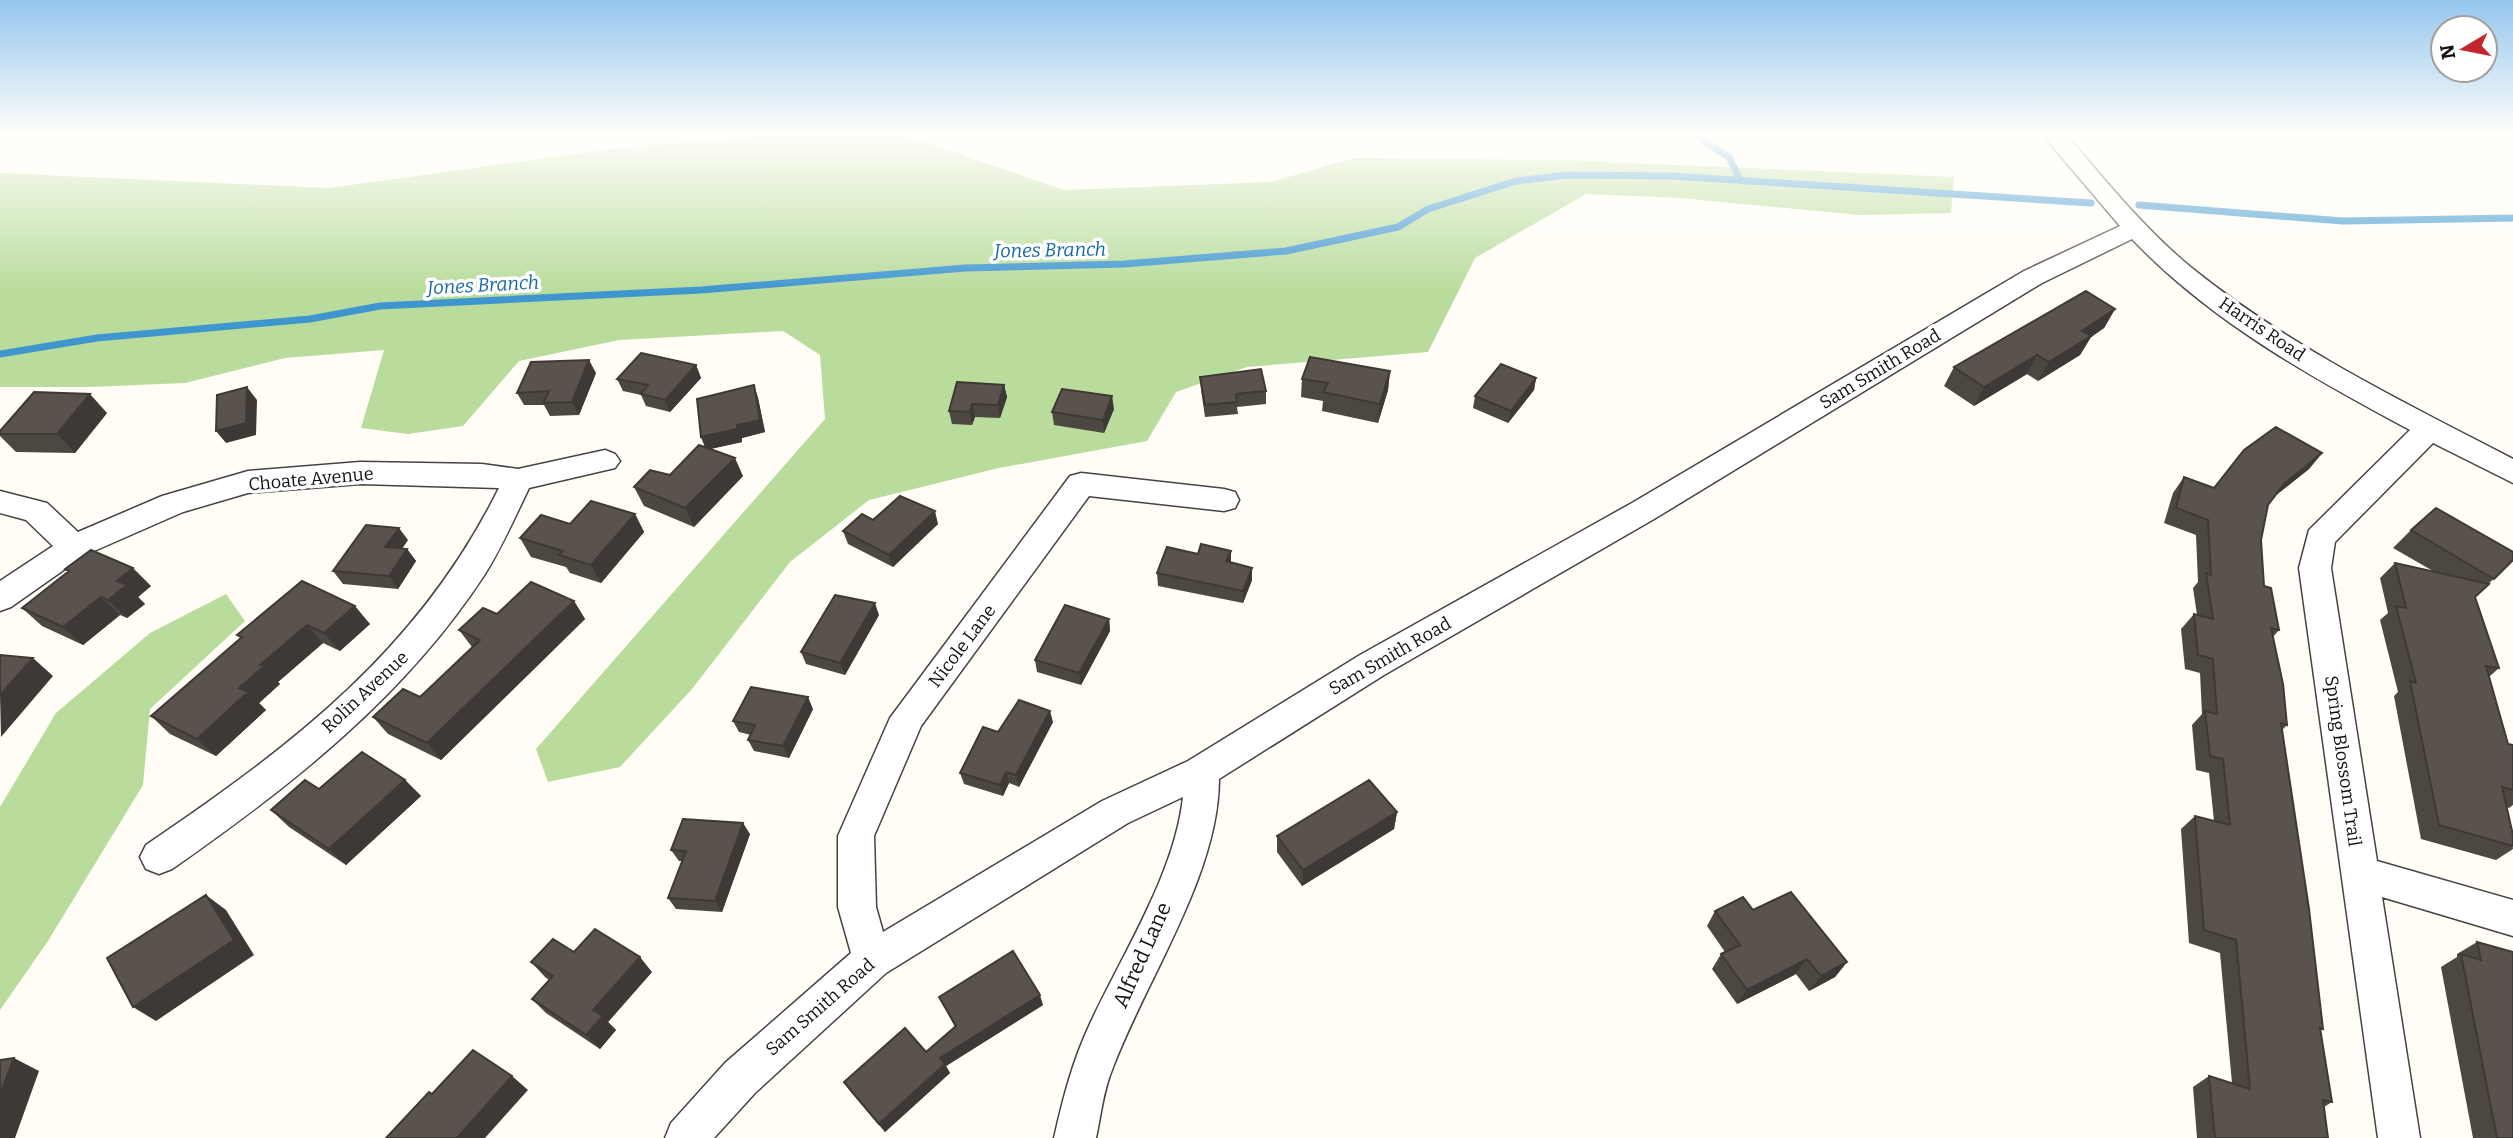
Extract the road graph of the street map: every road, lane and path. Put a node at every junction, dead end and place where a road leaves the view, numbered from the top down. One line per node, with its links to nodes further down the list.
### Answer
1 (2098, 186): 2 (street, Harris Road)
2 (2135, 228): 3 (street, Harris Road); 11 (street, Sam Smith Road)
3 (2430, 428): 5 (street, Harris Road); 13 (street, Spring Blossom Trail)
4 (605, 461): 6 (street, Choate Avenue)
5 (2513, 472)
6 (518, 480): 9 (street, Choate Avenue); 12 (street, Rolin Avenue)
7 (1224, 500): 15 (street, Nicole Lane)
8 (0, 502): 9 (street)
9 (74, 547): 10 (street, Choate Avenue)
10 (0, 598)
11 (1201, 772): 15 (street, Sam Smith Road); 17 (street, Alfred Lane)
12 (159, 856)
13 (2360, 873): 14 (street); 18 (street, Spring Blossom Trail)
14 (2513, 918)
15 (872, 960): 16 (street, Sam Smith Road)
16 (686, 1138)
17 (1075, 1138)
18 (2399, 1138)

